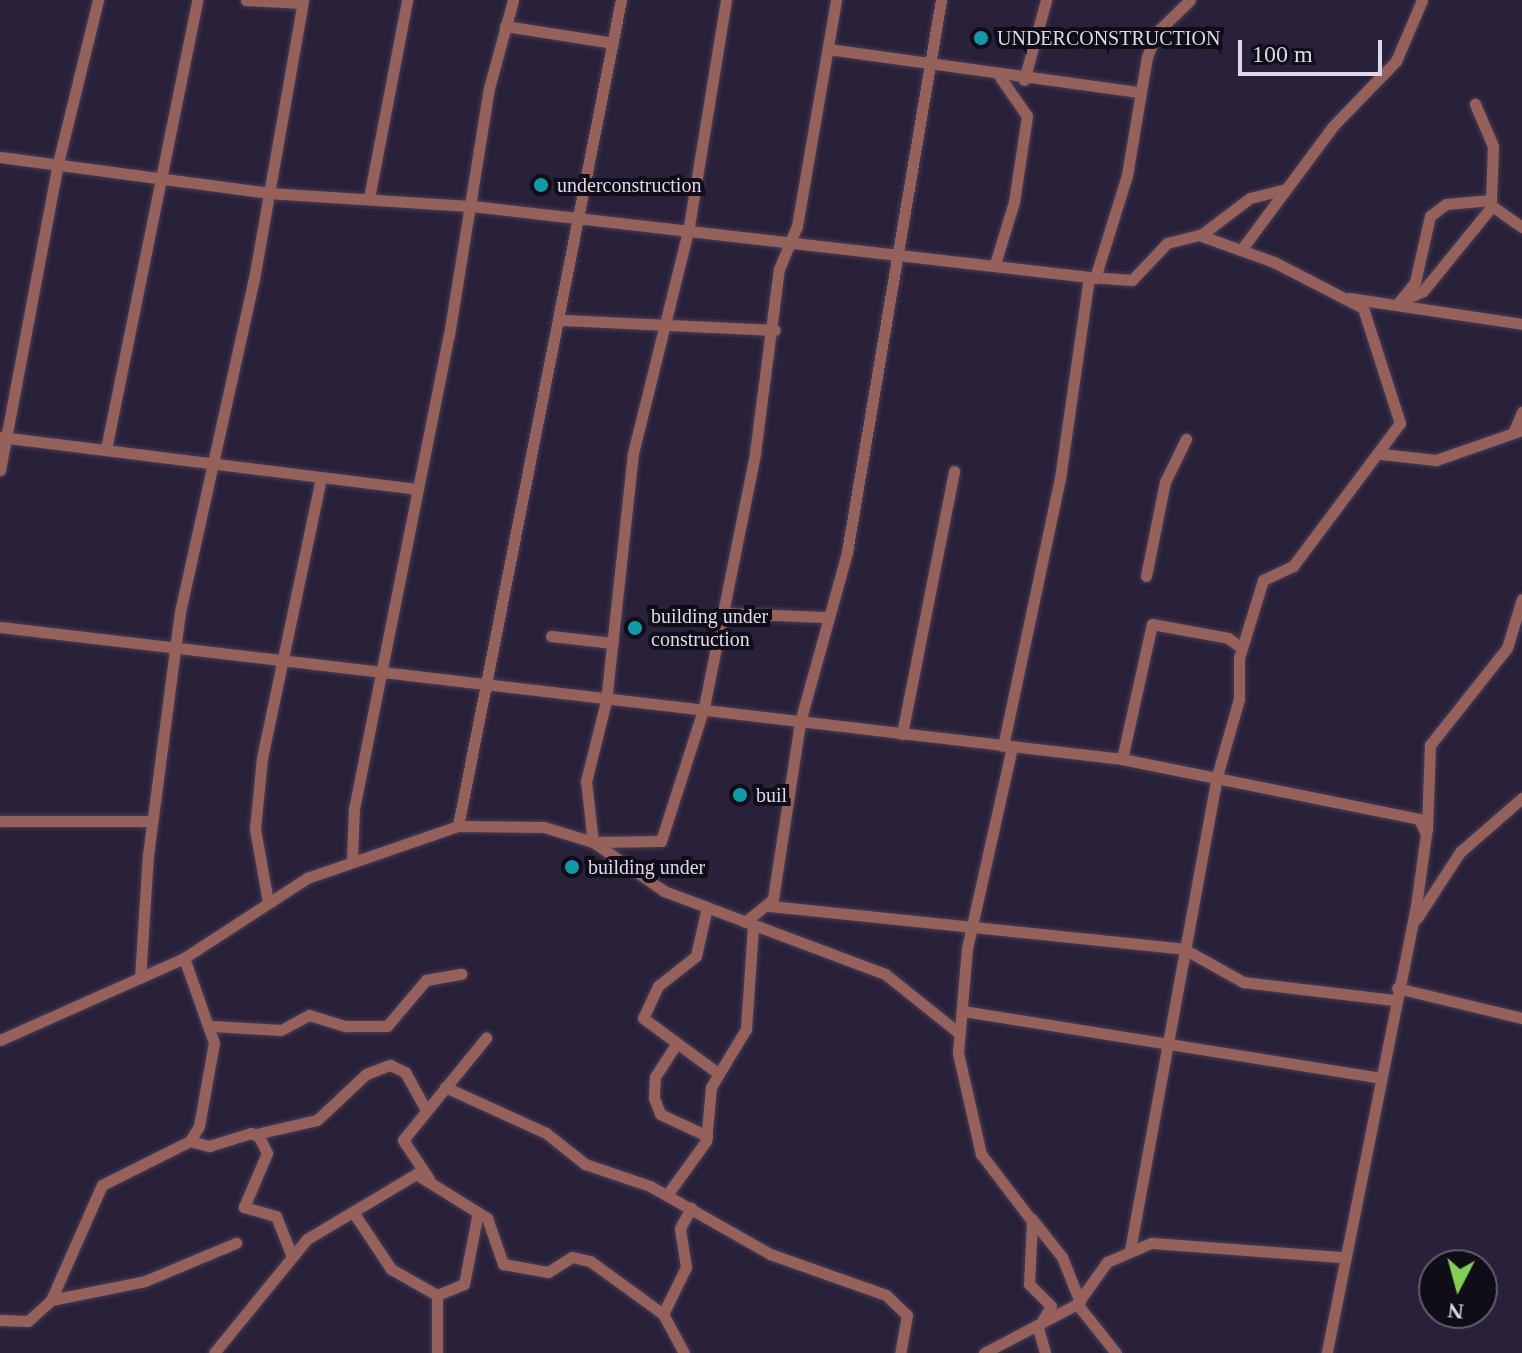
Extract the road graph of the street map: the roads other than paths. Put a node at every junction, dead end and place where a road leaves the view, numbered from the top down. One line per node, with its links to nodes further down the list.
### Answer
1 (98, 0): 23 (street)
2 (197, 0): 24 (street)
3 (246, 0): 13 (street)
4 (407, 0): 27 (street)
5 (513, 0): 14 (street)
6 (621, 0): 15 (street)
7 (726, 0): 31 (street)
8 (836, 0): 16 (street)
9 (941, 0): 17 (street)
10 (1046, 0): 19 (street)
11 (1190, 0): 20 (street)
12 (1422, 0): 25 (street)
13 (302, 2): 26 (street)
14 (505, 26): 15 (street); 28 (street)
15 (613, 43): 29 (street)
16 (828, 49): 17 (street); 33 (street)
17 (933, 67): 18 (street); 35 (street)
18 (1000, 76): 19 (street); 36 (street)
19 (1024, 80): 20 (street)
20 (1139, 92): 37 (street)
21 (1475, 104): 39 (street)
22 (0, 157): 23 (street)
23 (58, 163): 24 (street); 46 (street)
24 (159, 175): 26 (street); 48 (street)
25 (1286, 189): 32 (street); 34 (street)
26 (270, 193): 27 (street); 50 (street)
27 (369, 198): 28 (street)
28 (472, 206): 29 (street); 54 (street)
29 (578, 217): 31 (street); 40 (street)
30 (1522, 227): 39 (street)
31 (688, 231): 33 (street); 41 (street)
32 (1201, 235): 34 (street); 37 (street)
33 (790, 244): 35 (street); 43 (street)
34 (1241, 250): 38 (street)
35 (897, 258): 36 (street); 58 (street)
36 (995, 264): 37 (street)
37 (1092, 278): 71 (street)
38 (1344, 298): 39 (street); 49 (street)
39 (1399, 302): 42 (street)
40 (563, 320): 41 (street); 66 (street)
41 (665, 323): 43 (street); 61 (street)
42 (1522, 324)
43 (775, 330): 57 (street)
44 (1522, 412): 45 (street)
45 (1518, 430): 49 (street)
46 (5, 437): 48 (street); 51 (street)
47 (1186, 439): 55 (street)
48 (106, 449): 50 (street)
49 (1381, 454): 62 (street)
50 (210, 461): 53 (street); 63 (street)
51 (0, 470)
52 (954, 471): 70 (street)
53 (321, 477): 54 (street); 64 (street)
54 (417, 489): 65 (street)
55 (1146, 576)
56 (1522, 599): 78 (street)
57 (725, 613): 58 (street); 68 (street)
58 (824, 617): 69 (street)
59 (0, 627): 63 (street)
60 (551, 636): 61 (street)
61 (613, 643): 67 (street)
62 (1242, 648): 72 (street); 73 (street)
63 (174, 651): 64 (street); 76 (street)
64 (282, 664): 65 (street); 81 (street)
65 (383, 678): 66 (street); 80 (street)
66 (491, 686): 67 (street); 77 (street)
67 (606, 701): 68 (street); 79 (street)
68 (704, 707): 69 (street); 79 (street)
69 (800, 722): 70 (street); 82 (street)
70 (902, 734): 71 (street)
71 (1007, 746): 72 (street); 86 (street)
72 (1122, 759): 73 (street)
73 (1217, 776): 78 (street); 87 (street)
74 (1522, 798): 85 (street)
75 (0, 821): 76 (street)
76 (152, 821): 90 (street)
77 (458, 826): 79 (street); 80 (street)
78 (1426, 834): 85 (street)
79 (593, 842): 83 (street)
80 (352, 860): 81 (street)
81 (268, 902): 88 (street)
82 (770, 906): 84 (street); 86 (street)
83 (707, 907): 84 (street); 98 (street)
84 (749, 924): 95 (street); 100 (street)
85 (1412, 925): 91 (street)
86 (973, 926): 87 (street); 92 (street)
87 (1184, 949): 91 (street); 99 (street)
88 (184, 958): 90 (street); 94 (street)
89 (461, 974): 94 (street)
90 (140, 978): 97 (street)
91 (1396, 994): 93 (street); 101 (street)
92 (963, 1011): 95 (street); 99 (street)
93 (1522, 1018)
94 (212, 1026): 106 (street)
95 (959, 1033): 112 (street)
96 (486, 1038): 102 (street)
97 (0, 1040)
98 (675, 1046): 100 (street); 105 (street)
99 (1168, 1049): 101 (street); 114 (street)
100 (719, 1074): 105 (street)
101 (1377, 1077): 116 (street)
102 (445, 1087): 103 (street); 108 (street)
103 (426, 1110): 104 (street); 107 (street)
104 (256, 1134): 106 (street); 115 (street)
105 (707, 1136): 108 (street)
106 (190, 1141): 118 (street)
107 (429, 1179): 110 (street); 111 (street)
108 (667, 1195): 109 (street)
109 (691, 1208): 120 (street); 126 (street)
110 (353, 1212): 115 (street); 117 (street)
111 (478, 1212): 117 (street); 120 (street)
112 (1031, 1218): 119 (street); 122 (street)
113 (236, 1243): 118 (street)
114 (1130, 1251): 116 (street); 119 (street)
115 (291, 1254): 123 (street)
116 (1341, 1257): 130 (street)
117 (437, 1295): 124 (street)
118 (51, 1300): 121 (street)
119 (1079, 1303): 122 (street); 129 (street)
120 (663, 1314): 125 (street)
121 (0, 1320)
122 (1038, 1328): 127 (street); 128 (street)
123 (214, 1353)
124 (437, 1353)
125 (684, 1353)
126 (900, 1353)
127 (984, 1353)
128 (1045, 1353)
129 (1116, 1353)
130 (1327, 1353)

